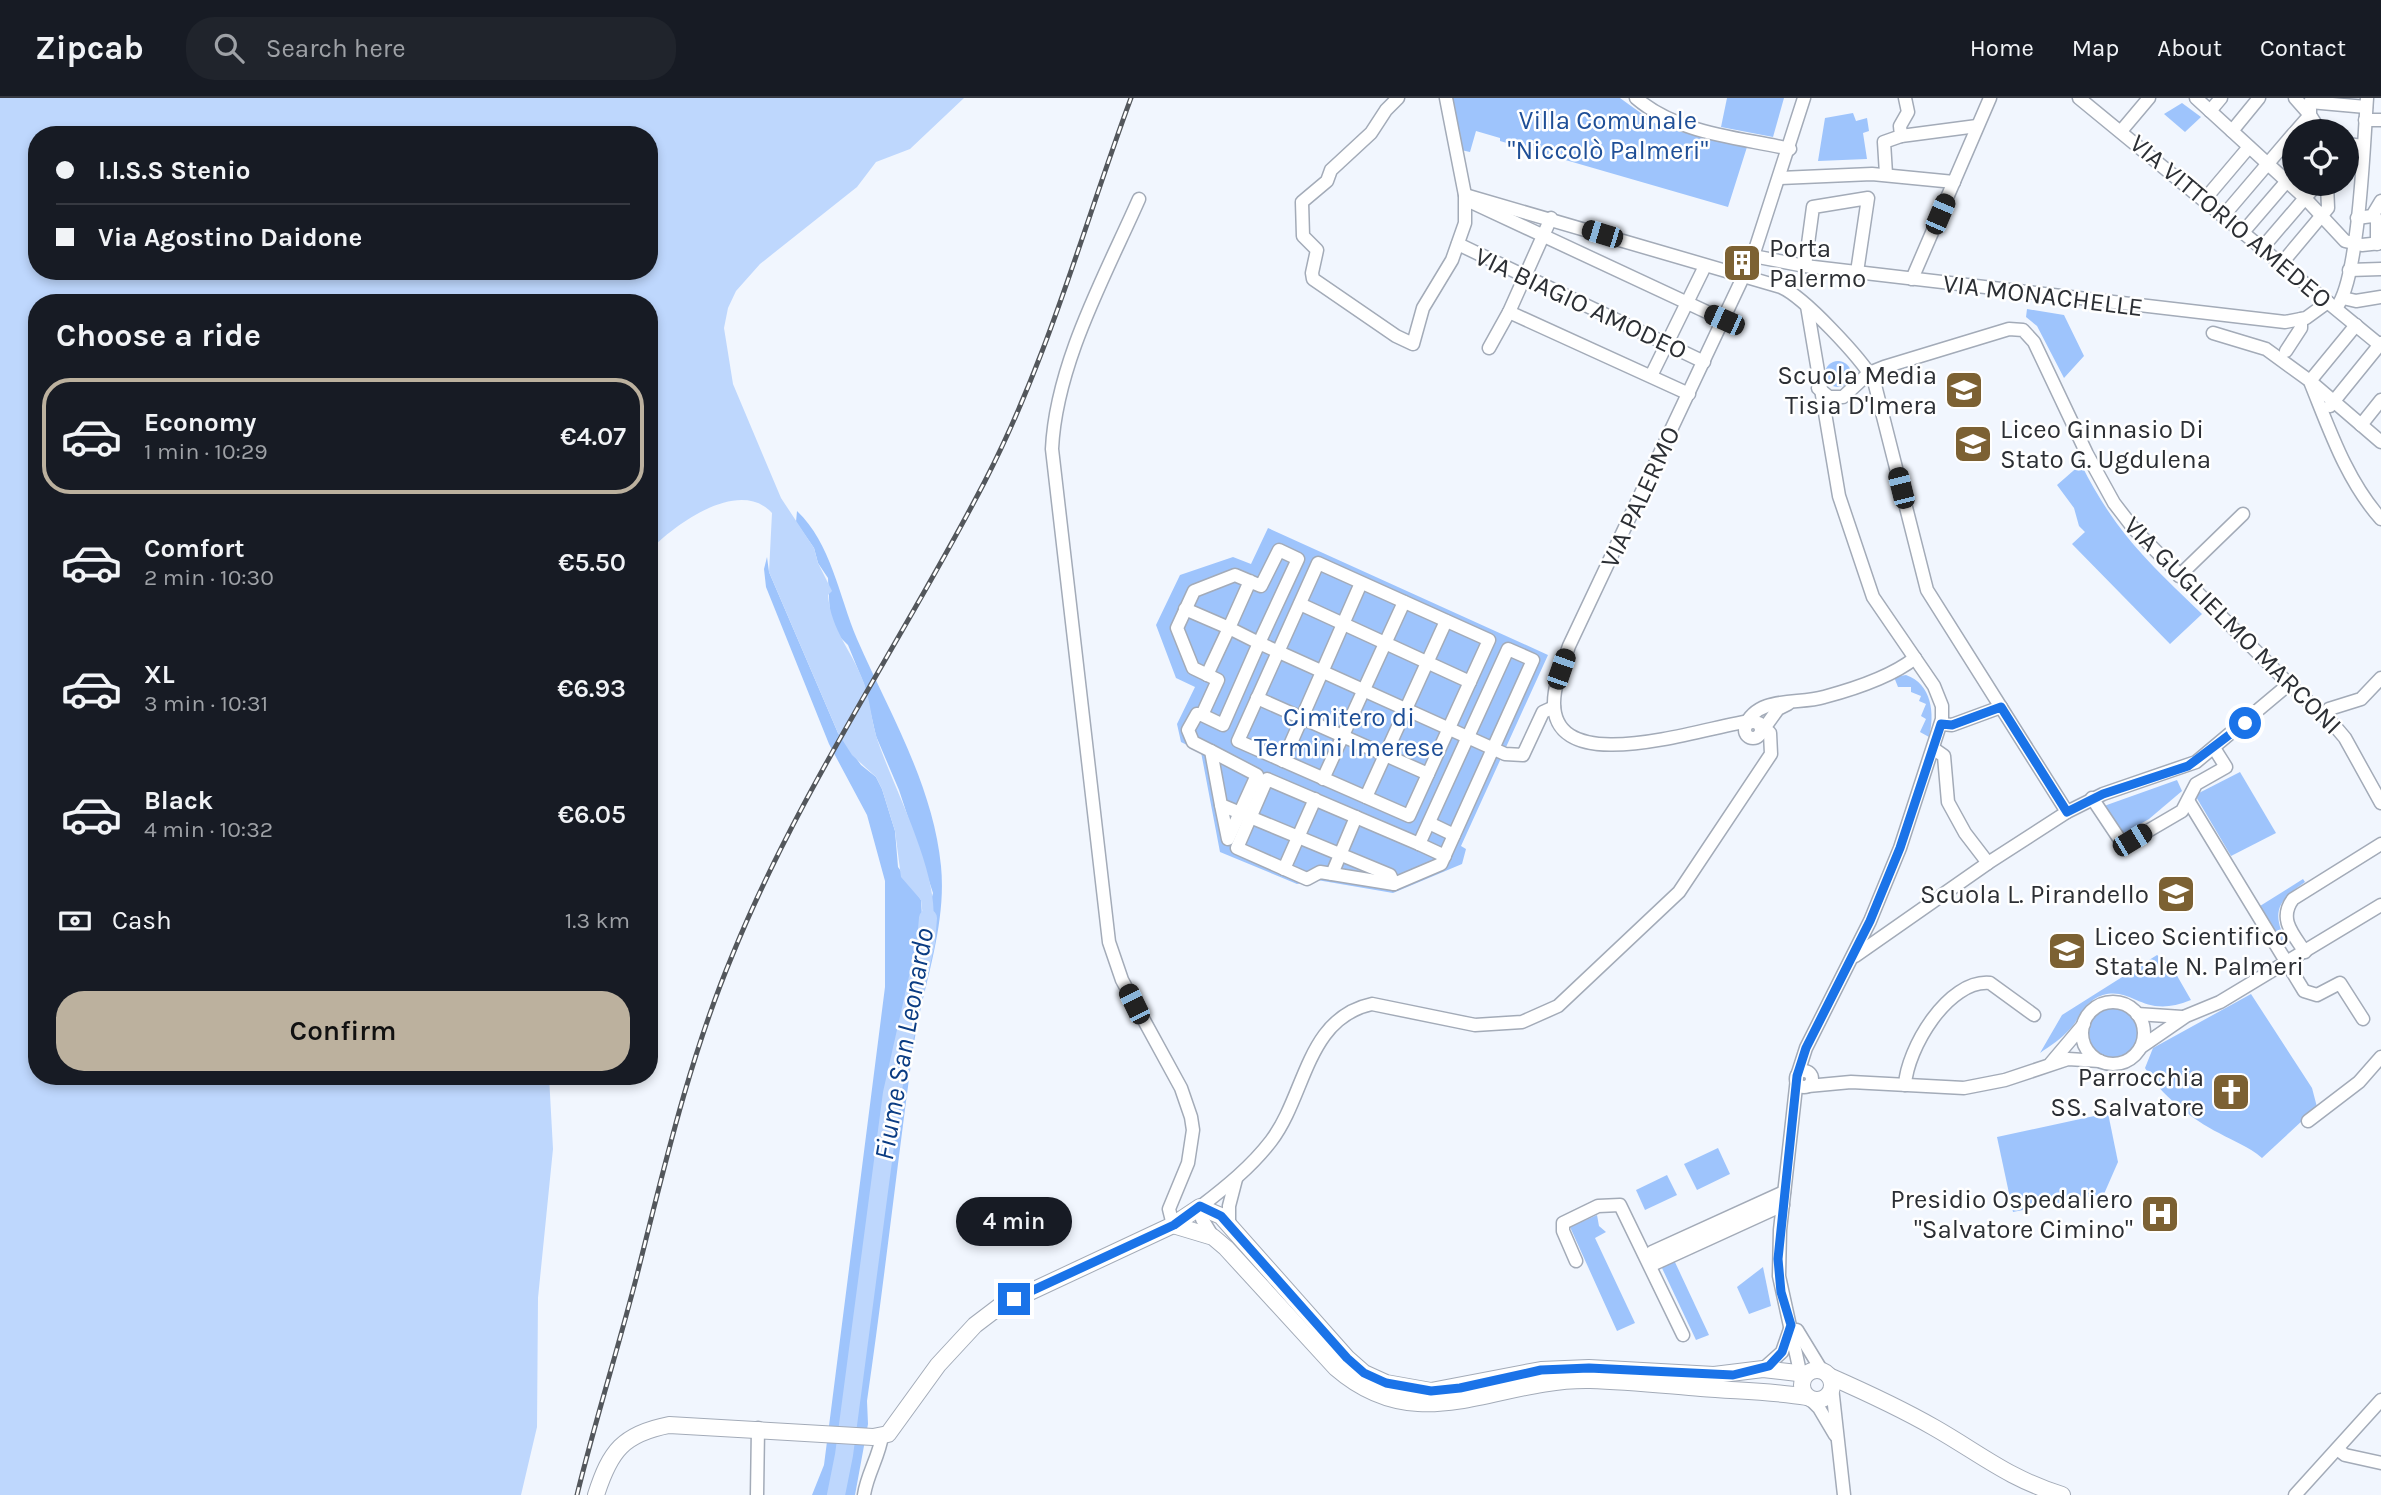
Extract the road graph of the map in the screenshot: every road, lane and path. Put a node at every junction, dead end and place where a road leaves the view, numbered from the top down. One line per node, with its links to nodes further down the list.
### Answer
1 (1398, 98): 46 (street)
2 (1446, 98): 33 (street)
3 (1636, 98): 25 (street)
4 (1804, 98): 25 (street)
5 (1905, 98): 20 (street)
6 (1990, 98): 17 (street)
7 (2079, 98): 18 (street, VIA VITTORIO AMEDEO)
8 (2149, 98): 18 (street)
9 (2196, 98): 15 (street)
10 (2221, 98): 15 (street)
11 (2259, 98): 19 (street)
12 (2295, 98): 13 (street)
13 (2309, 105): 14 (street)
14 (2366, 108): 16 (street); 22 (street)
15 (2210, 111): 19 (street)
16 (2381, 120)
17 (1977, 126): 20 (street); 30 (street)
18 (2122, 131): 36 (street, VIA VITTORIO AMEDEO)
19 (2232, 131): 23 (street)
20 (1901, 136): 27 (street)
21 (2359, 146): 22 (street)
22 (2363, 146): 42 (street)
23 (2249, 147): 26 (street); 36 (street)
24 (2282, 147): 26 (street)
25 (1790, 149): 29 (street)
26 (2268, 164): 28 (street); 39 (street)
27 (1886, 174): 29 (street); 30 (street)
28 (2282, 177)
29 (1780, 178): 49 (street)
30 (1954, 182): 58 (street)
31 (2282, 187): 43 (street)
32 (2328, 196): 40 (street)
33 (1465, 197): 41 (street); 44 (street); 46 (street)
34 (2304, 197): 40 (street); 48 (street)
35 (1139, 199): 170 (street)
36 (2205, 199): 39 (street, VIA VITTORIO AMEDEO)
37 (2381, 201): 38 (street)
38 (2374, 214): 42 (street); 45 (street)
39 (2224, 215): 43 (street, VIA VITTORIO AMEDEO)
40 (2322, 217): 47 (street); 50 (street)
41 (1551, 218): 44 (street); 51 (street)
42 (2357, 218): 47 (street)
43 (2244, 232): 48 (street, VIA VITTORIO AMEDEO)
44 (1543, 237): 57 (street); 62 (street)
45 (2379, 243): 47 (street)
46 (1458, 244): 57 (street, VIA BIAGIO AMODEO)
47 (2355, 244): 54 (street)
48 (2263, 247): 50 (street, VIA VITTORIO AMEDEO)
49 (1759, 258): 52 (street, VIA MONACHELLE); 56 (street, VIA PALERMO); 59 (street)
50 (2282, 262): 61 (street, VIA VITTORIO AMEDEO)
51 (1705, 266): 56 (street); 62 (street)
52 (1805, 266): 55 (street, VIA MONACHELLE); 55 (street)
53 (2381, 269): 54 (street)
54 (2349, 271): 61 (street)
55 (1857, 272): 58 (street, VIA MONACHELLE)
56 (1744, 277): 59 (street); 66 (street, VIA PALERMO)
57 (1525, 278): 64 (street); 71 (street, VIA BIAGIO AMODEO)
58 (1912, 279): 65 (street, VIA MONACHELLE)
59 (1759, 281): 63 (street)
60 (2381, 297): 61 (street)
61 (2336, 303): 65 (street); 67 (street, VIA VITTORIO AMEDEO)
62 (1686, 304): 66 (street); 71 (street)
63 (1807, 306): 68 (street); 69 (street)
64 (1509, 312): 73 (street); 77 (street)
65 (2301, 319): 74 (street)
66 (1724, 320): 75 (street, VIA PALERMO)
67 (2356, 325): 72 (street, VIA VITTORIO AMEDEO); 78 (street)
68 (1828, 328): 69 (street); 76 (street)
69 (1810, 333): 79 (street)
70 (2213, 333): 78 (street)
71 (1667, 344): 75 (street, VIA BIAGIO AMODEO); 77 (street)
72 (2381, 344): 82 (street)
73 (1489, 348)
74 (2286, 351)
75 (1704, 362): 80 (street, VIA PALERMO)
76 (1869, 373): 79 (street); 88 (street, VIA GUGLIELMO MARCONI); 111 (street)
77 (1651, 376): 80 (street)
78 (2310, 382): 82 (street); 83 (street)
79 (1818, 388): 100 (street)
80 (1689, 394): 110 (street, VIA PALERMO)
81 (2381, 400): 84 (street)
82 (2334, 401): 83 (street); 84 (street)
83 (2323, 415): 87 (street)
84 (2361, 425): 85 (street)
85 (2381, 442)
86 (2244, 514): 88 (street)
87 (2381, 519)
88 (2179, 576): 106 (street, VIA GUGLIELMO MARCONI)
89 (1250, 581): 93 (street); 96 (street); 97 (street)
90 (1361, 583): 91 (street); 92 (street); 95 (street)
91 (1404, 602): 94 (street); 98 (street)
92 (1300, 604): 95 (street); 99 (street)
93 (1185, 609): 96 (street); 103 (street)
94 (1446, 621): 101 (street); 105 (street)
95 (1343, 624): 98 (street); 102 (street)
96 (1229, 628): 97 (street); 103 (street)
97 (1259, 643): 99 (street); 113 (street)
98 (1385, 643): 101 (street); 107 (street)
99 (1278, 652): 102 (street); 108 (street)
100 (1915, 658): 109 (street); 116 (street)
101 (1427, 662): 105 (street); 112 (street)
102 (1322, 671): 107 (street); 115 (street)
103 (1208, 675): 113 (street)
104 (2381, 678): 114 (street)
105 (1470, 682): 117 (street)
106 (2289, 684): 114 (street, VIA GUGLIELMO MARCONI); 122 (street)
107 (1364, 689): 112 (street); 119 (street)
108 (1257, 698): 115 (street); 126 (street)
109 (1792, 701): 118 (street); 118 (street)
110 (1554, 707): 118 (street, VIA PALERMO); 121 (street)
111 (2001, 707): 116 (street); 135 (street)
112 (1406, 708): 117 (street); 125 (street)
113 (1202, 715): 124 (street)
114 (2324, 716): 133 (street, VIA GUGLIELMO MARCONI)
115 (1302, 718): 119 (street); 126 (street)
116 (1941, 724): 123 (street)
117 (1449, 728): 120 (street); 127 (street)
118 (1753, 728): 167 (street)
119 (1343, 736): 125 (street); 128 (street)
120 (1468, 737): 121 (street); 121 (street); 138 (street)
121 (1493, 748): 139 (street)
122 (2214, 748): 130 (street); 132 (street)
123 (1934, 749): 145 (street); 150 (street)
124 (1211, 751): 134 (street); 136 (street)
125 (1385, 755): 127 (street); 129 (street)
126 (1283, 761): 128 (street)
127 (1428, 774): 129 (street)
128 (1323, 779): 129 (street)
129 (1366, 797)
130 (2092, 798): 132 (street); 135 (street)
131 (1315, 799): 136 (street); 137 (street); 140 (street)
132 (2189, 802): 154 (street)
133 (2381, 803)
134 (1222, 805): 136 (street); 136 (street)
135 (2067, 812): 145 (street)
136 (1245, 815): 140 (street); 146 (street)
137 (1356, 817): 141 (street); 143 (street)
138 (1429, 823): 139 (street); 141 (street)
139 (1454, 835): 144 (street)
140 (1298, 838): 143 (street); 146 (street)
141 (1419, 844): 144 (street)
142 (2381, 844): 152 (street)
143 (1340, 855): 147 (street); 148 (street)
144 (1445, 856): 148 (street)
145 (1988, 863): 151 (street)
146 (1284, 869): 147 (street)
147 (1332, 874): 148 (street)
148 (1394, 884)
149 (2381, 905): 152 (street)
150 (1870, 921): 151 (street); 153 (street)
151 (1885, 933): 153 (street)
152 (2305, 952): 154 (street)
153 (1852, 959): 164 (street)
154 (2288, 963): 157 (street); 158 (street)
155 (2137, 1014): 157 (street); 159 (street); 160 (street)
156 (2034, 1015): 165 (street)
157 (2186, 1016): 160 (street)
158 (2363, 1019)
159 (2084, 1023): 162 (street); 163 (street)
160 (2141, 1047): 162 (street)
161 (2381, 1057): 166 (street)
162 (2100, 1061): 163 (street)
163 (2048, 1066): 165 (street)
164 (1805, 1079): 165 (street); 168 (street)
165 (1905, 1085)
166 (2308, 1121)
167 (1236, 1179): 169 (street); 171 (street)
168 (1784, 1198): 173 (street); 175 (street)
169 (1200, 1206): 170 (main road); 171 (main road); 172 (street)
170 (1174, 1225): 172 (main road); 182 (main road)
171 (1229, 1227): 177 (main road)
172 (1213, 1237): 178 (main road)
173 (1648, 1260): 174 (street); 176 (street)
174 (1576, 1261)
175 (1790, 1319): 177 (street); 178 (street); 178 (street)
176 (1683, 1335)
177 (1763, 1369): 178 (main road)
178 (1816, 1385): 180 (main road); 180 (main road); 183 (street); 183 (street)
179 (2381, 1400): 184 (street)
180 (1879, 1401): 190 (main road)
181 (758, 1428): 182 (main road); 186 (main road); 187 (street)
182 (878, 1437): 188 (street)
183 (1839, 1444): 189 (street)
184 (2337, 1449): 185 (street); 191 (street)
185 (2381, 1463)
186 (597, 1495)
187 (757, 1495)
188 (864, 1495)
189 (1844, 1495)
190 (2062, 1495)
191 (2295, 1495)

